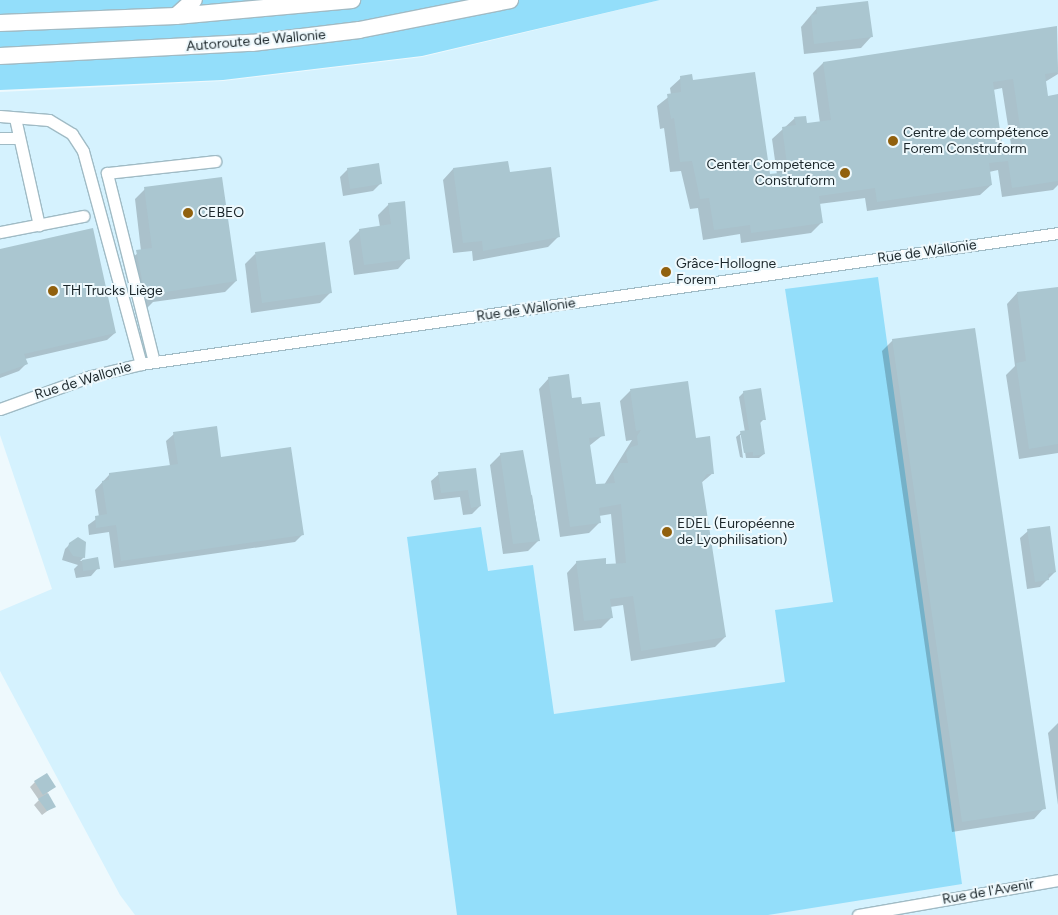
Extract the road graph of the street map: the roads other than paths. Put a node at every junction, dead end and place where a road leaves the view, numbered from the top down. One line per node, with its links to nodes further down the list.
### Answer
1 (194, 0): 4 (highway)
2 (352, 0): 4 (highway)
3 (510, 0): 6 (highway, Autoroute de Wallonie)
4 (176, 16): 5 (highway)
5 (0, 23)
6 (0, 56)
7 (0, 116): 8 (street)
8 (15, 118): 10 (street); 17 (street)
9 (0, 138): 10 (street)
10 (18, 138): 13 (street)
11 (215, 161): 16 (street)
12 (83, 216): 13 (street)
13 (39, 225): 14 (street)
14 (0, 232)
15 (1058, 232): 16 (street, Rue de Wallonie)
16 (154, 362): 17 (street, Rue de Wallonie)
17 (141, 364): 18 (street, Rue de Wallonie)
18 (0, 409)
19 (1058, 880): 20 (street, Rue de l'Avenir)
20 (858, 915)

